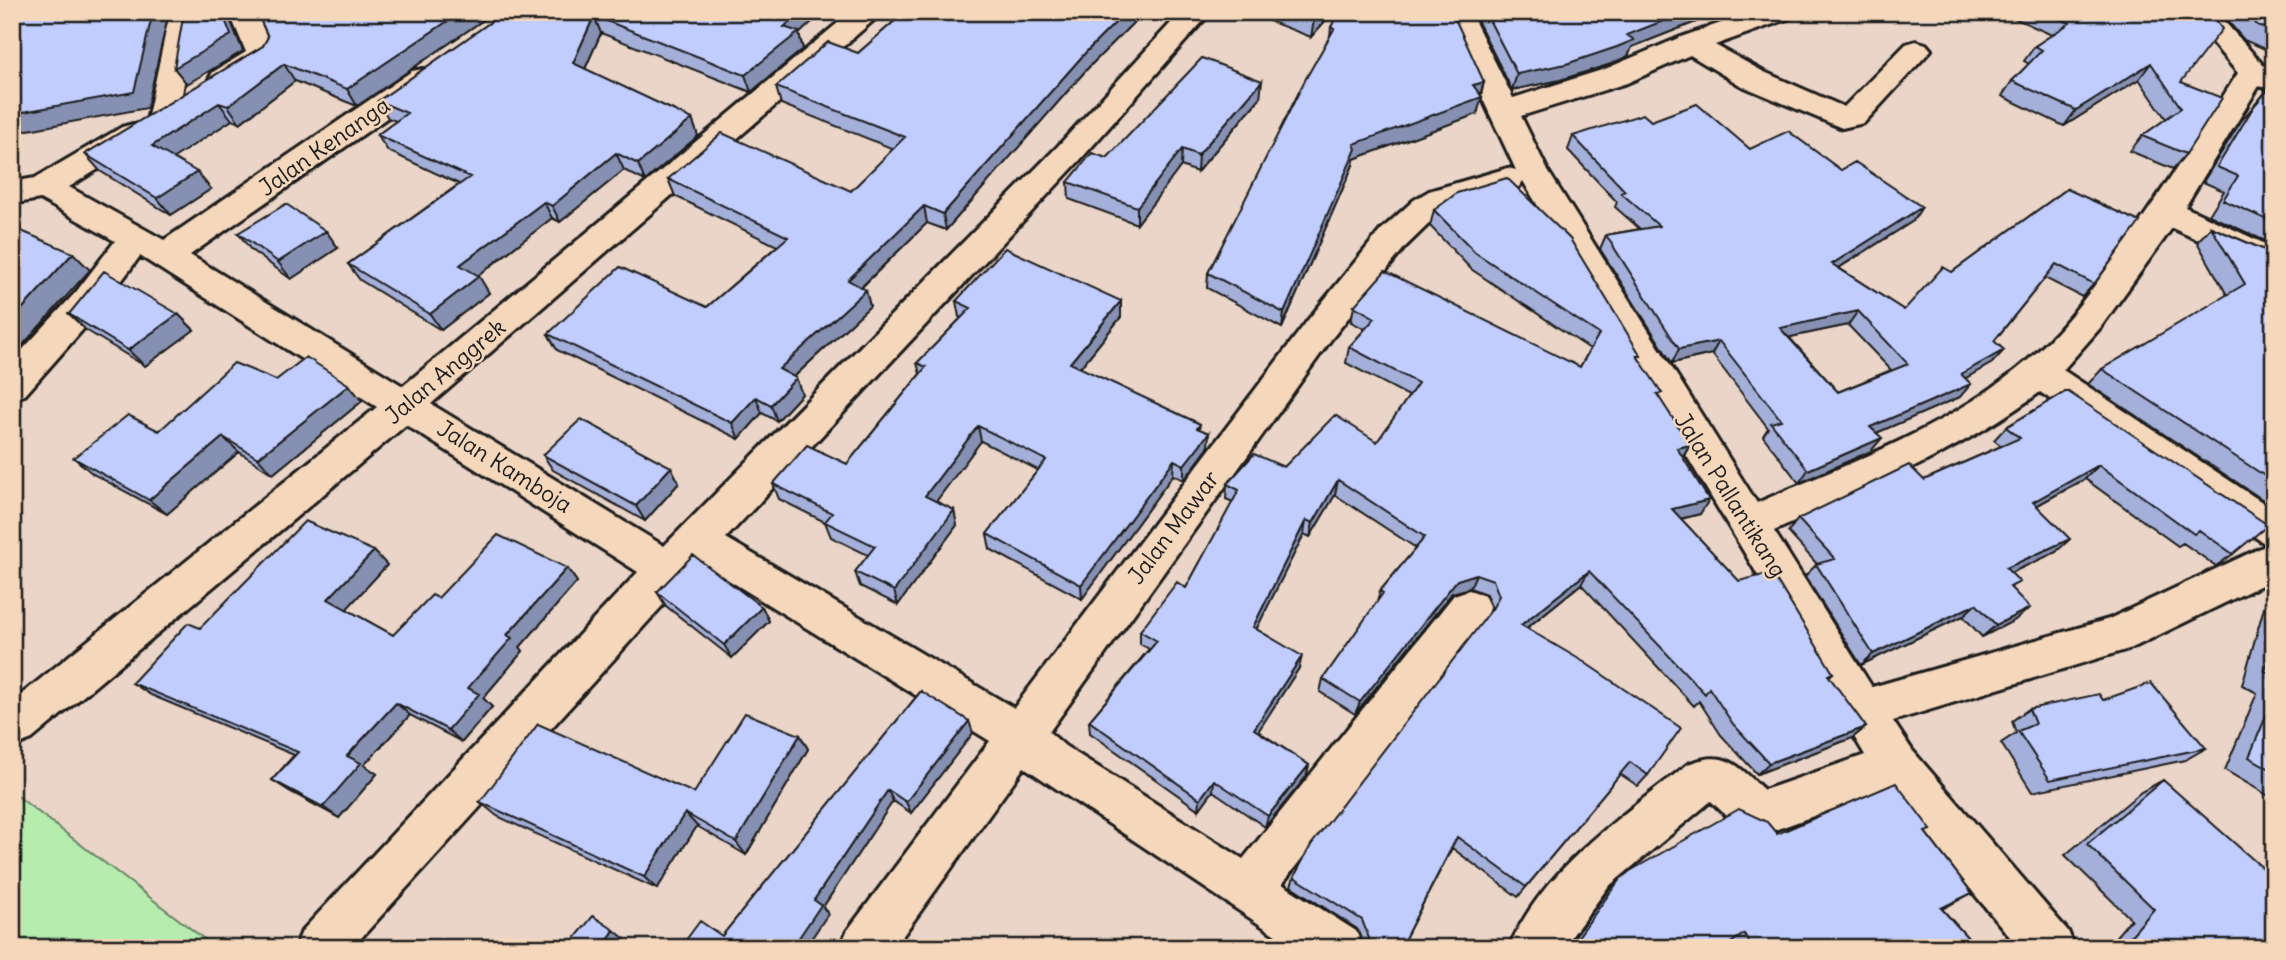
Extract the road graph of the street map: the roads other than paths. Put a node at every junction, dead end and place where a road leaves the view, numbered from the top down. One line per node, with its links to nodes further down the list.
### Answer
1 (243, 12): 13 (street)
2 (869, 12): 22 (street, Jalan Anggrek)
3 (1198, 12): 25 (street)
4 (1455, 12): 12 (street, Jalan Pallantikang)
5 (1780, 12): 8 (street)
6 (2200, 12): 11 (street)
7 (182, 16): 13 (street)
8 (1691, 43): 9 (street); 12 (street)
9 (1916, 50)
10 (450, 59): 18 (street, Jalan Kenanga)
11 (2263, 76): 17 (street)
12 (1504, 111): 14 (street, Jalan Pallantikang)
13 (163, 116): 15 (street)
14 (1533, 172): 23 (street, Jalan Pallantikang); 30 (street, Jalan Mawar)
15 (44, 187): 16 (street); 18 (street, Jalan Kamboja)
16 (12, 193)
17 (2166, 212): 19 (street); 20 (street)
18 (149, 248): 21 (street, Jalan Kenanga); 22 (street, Jalan Kamboja)
19 (2274, 262)
20 (2038, 372): 23 (street); 24 (street)
21 (12, 385)
22 (406, 404): 25 (street, Jalan Kamboja); 29 (street, Jalan Anggrek)
23 (1750, 524): 28 (street, Jalan Pallantikang)
24 (2274, 531)
25 (683, 555): 30 (street, Jalan Kamboja); 33 (street)
26 (2274, 560): 28 (street)
27 (1469, 608): 32 (street)
28 (1862, 710): 31 (street, Jalan Pallantikang)
29 (17, 724)
30 (1019, 735): 32 (street, Jalan Kamboja); 34 (street, Jalan Mawar)
31 (1896, 765): 36 (street); 37 (street, Jalan Pallantikang)
32 (1249, 889): 35 (street, Jalan Kamboja)
33 (318, 948)
34 (864, 948)
35 (1339, 948)
36 (1533, 948)
37 (2051, 948)

